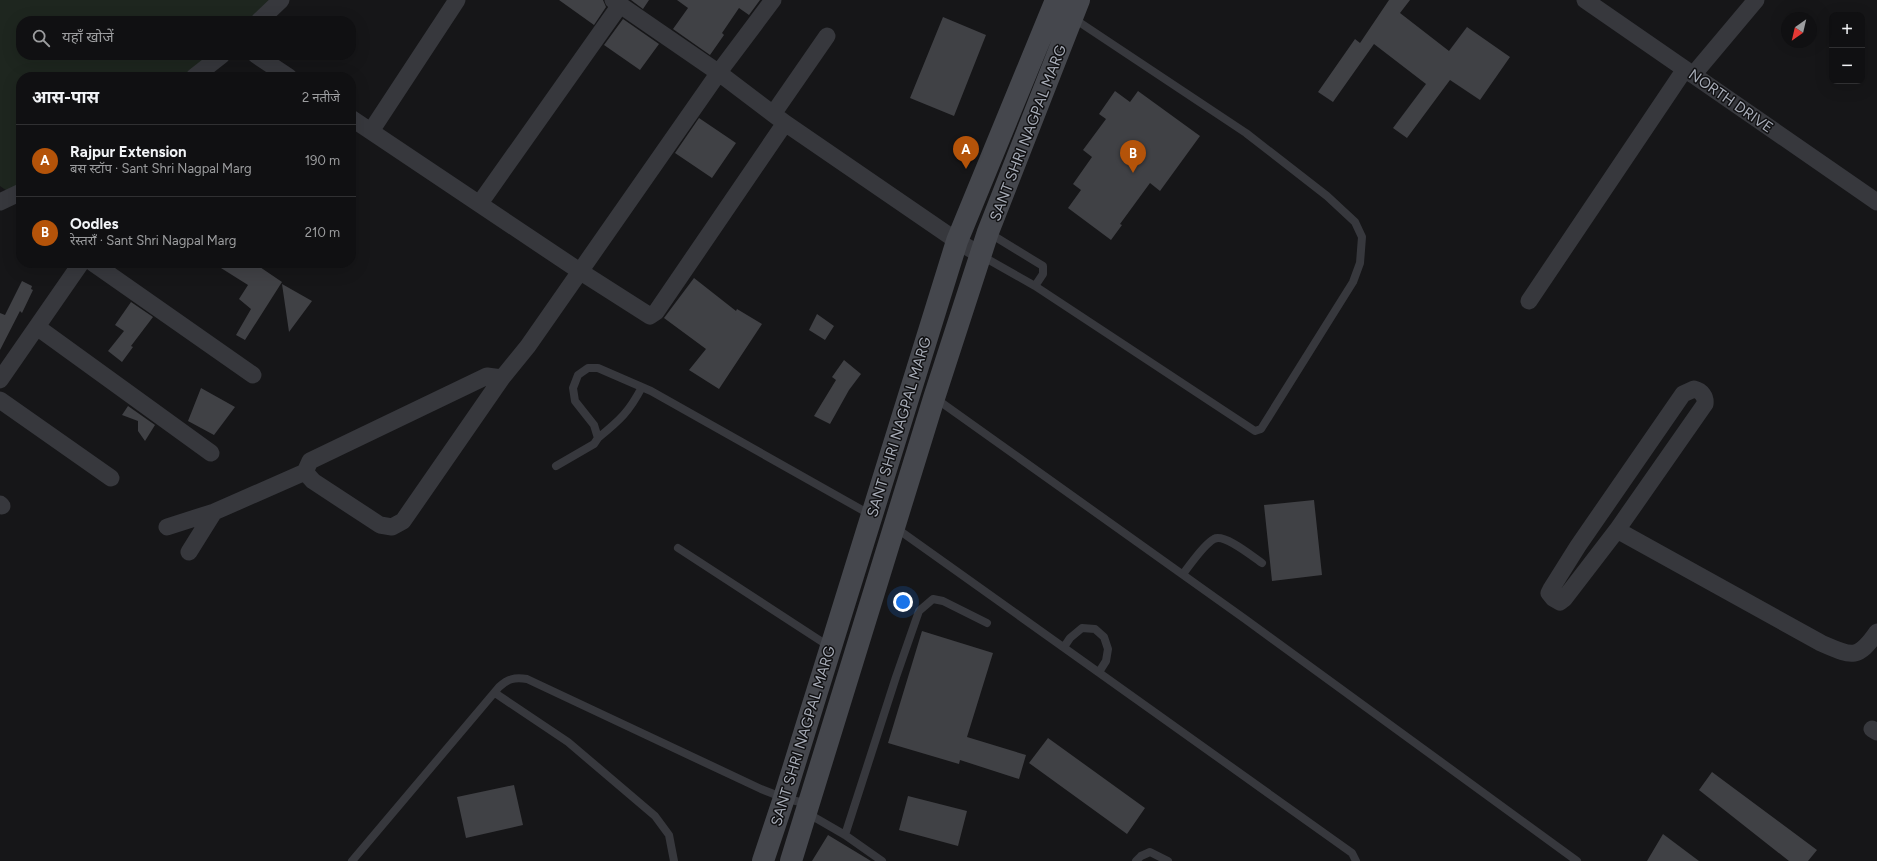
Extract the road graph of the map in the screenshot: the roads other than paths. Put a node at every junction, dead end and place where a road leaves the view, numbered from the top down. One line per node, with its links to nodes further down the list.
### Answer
1 (281, 0): 9 (street)
2 (458, 0): 19 (street)
3 (773, 0): 16 (street)
4 (1056, 0): 25 (main road, SANT SHRI NAGPAL MARG)
5 (1585, 0): 15 (street, NORTH DRIVE)
6 (1756, 0): 15 (street)
7 (616, 2): 16 (street); 23 (street)
8 (1076, 9): 24 (main road, SANT SHRI NAGPAL MARG); 30 (lane)
9 (264, 16)
10 (827, 36): 17 (street)
11 (216, 60): 13 (street)
12 (264, 60): 14 (street)
13 (200, 72)
14 (282, 72)
15 (1689, 72): 22 (street, NORTH DRIVE); 31 (street)
16 (718, 74): 17 (street); 29 (street)
17 (779, 119): 25 (street); 29 (street)
18 (356, 121): 19 (street)
19 (371, 131): 23 (street)
20 (16, 194): 21 (street)
21 (0, 202)
22 (1877, 202)
23 (480, 203): 29 (street)
24 (988, 232): 26 (main road, SANT SHRI NAGPAL MARG); 30 (lane)
25 (957, 241): 26 (street); 45 (main road, SANT SHRI NAGPAL MARG)
26 (981, 255): 30 (lane); 37 (main road, SANT SHRI NAGPAL MARG)
27 (77, 268): 32 (street)
28 (101, 268): 33 (street)
29 (581, 272): 34 (street)
30 (1035, 286)
31 (1529, 301)
32 (37, 327): 35 (street); 40 (street)
33 (254, 375)
34 (502, 378): 42 (street); 42 (street)
35 (0, 380)
36 (642, 387): 39 (lane); 39 (lane); 45 (lane)
37 (934, 398): 47 (main road, SANT SHRI NAGPAL MARG); 52 (lane)
38 (0, 400): 43 (street)
39 (598, 438): 41 (lane)
40 (211, 453)
41 (556, 466)
42 (305, 472): 44 (street)
43 (111, 478)
44 (214, 512): 46 (street); 50 (street)
45 (872, 516): 56 (main road, SANT SHRI NAGPAL MARG)
46 (168, 527)
47 (895, 527): 55 (lane); 60 (main road, SANT SHRI NAGPAL MARG)
48 (1617, 530): 48 (street); 54 (street)
49 (678, 548): 56 (lane)
50 (189, 552)
51 (1262, 563): 52 (lane)
52 (1183, 574): 71 (lane)
53 (987, 623): 61 (lane)
54 (1877, 632)
55 (1064, 647): 57 (lane); 57 (lane)
56 (831, 648): 59 (main road, SANT SHRI NAGPAL MARG)
57 (1099, 672): 70 (lane)
58 (495, 693): 59 (lane); 62 (lane); 63 (lane)
59 (784, 798): 60 (lane); 64 (main road, SANT SHRI NAGPAL MARG)
60 (808, 809): 61 (lane); 66 (main road, SANT SHRI NAGPAL MARG)
61 (845, 835): 67 (lane)
62 (352, 861)
63 (674, 861)
64 (764, 861): 65 (main road)
65 (783, 861)
66 (791, 861)
67 (882, 861)
68 (1136, 861): 69 (lane)
69 (1168, 861)
70 (1356, 861)
71 (1577, 861)

